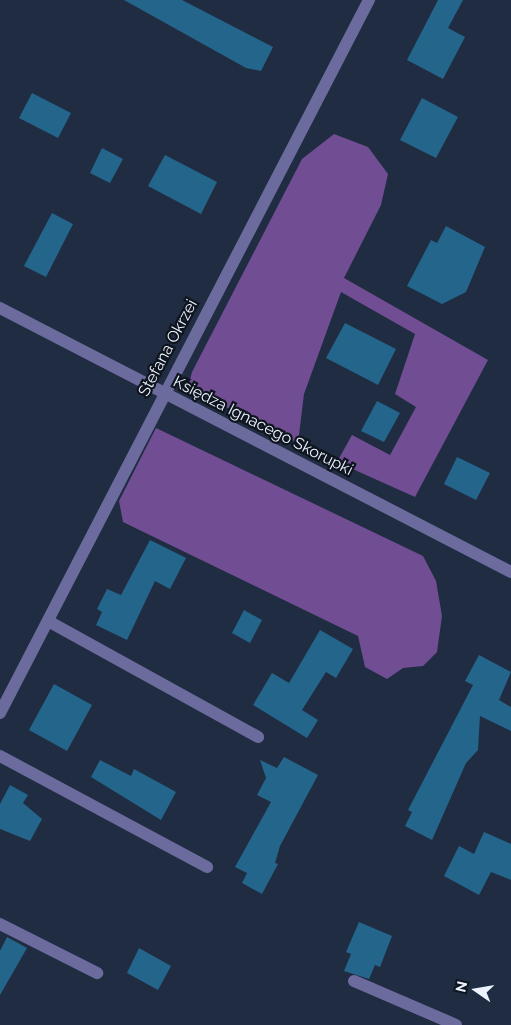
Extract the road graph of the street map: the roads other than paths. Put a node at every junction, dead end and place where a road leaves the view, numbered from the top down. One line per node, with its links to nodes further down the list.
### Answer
1 (369, 0): 3 (street, Stefana Okrzei)
2 (0, 308): 3 (street, Księdza Ignacego Skorupki)
3 (162, 393): 4 (street, Księdza Ignacego Skorupki); 5 (street, Stefana Okrzei)
4 (511, 572)
5 (48, 621): 6 (street, Stefana Okrzei); 7 (street)
6 (0, 713)
7 (258, 738)
8 (0, 756): 9 (street)
9 (207, 867)
10 (0, 924): 11 (street)
11 (97, 973)
12 (354, 981): 13 (street)
13 (456, 1025)

